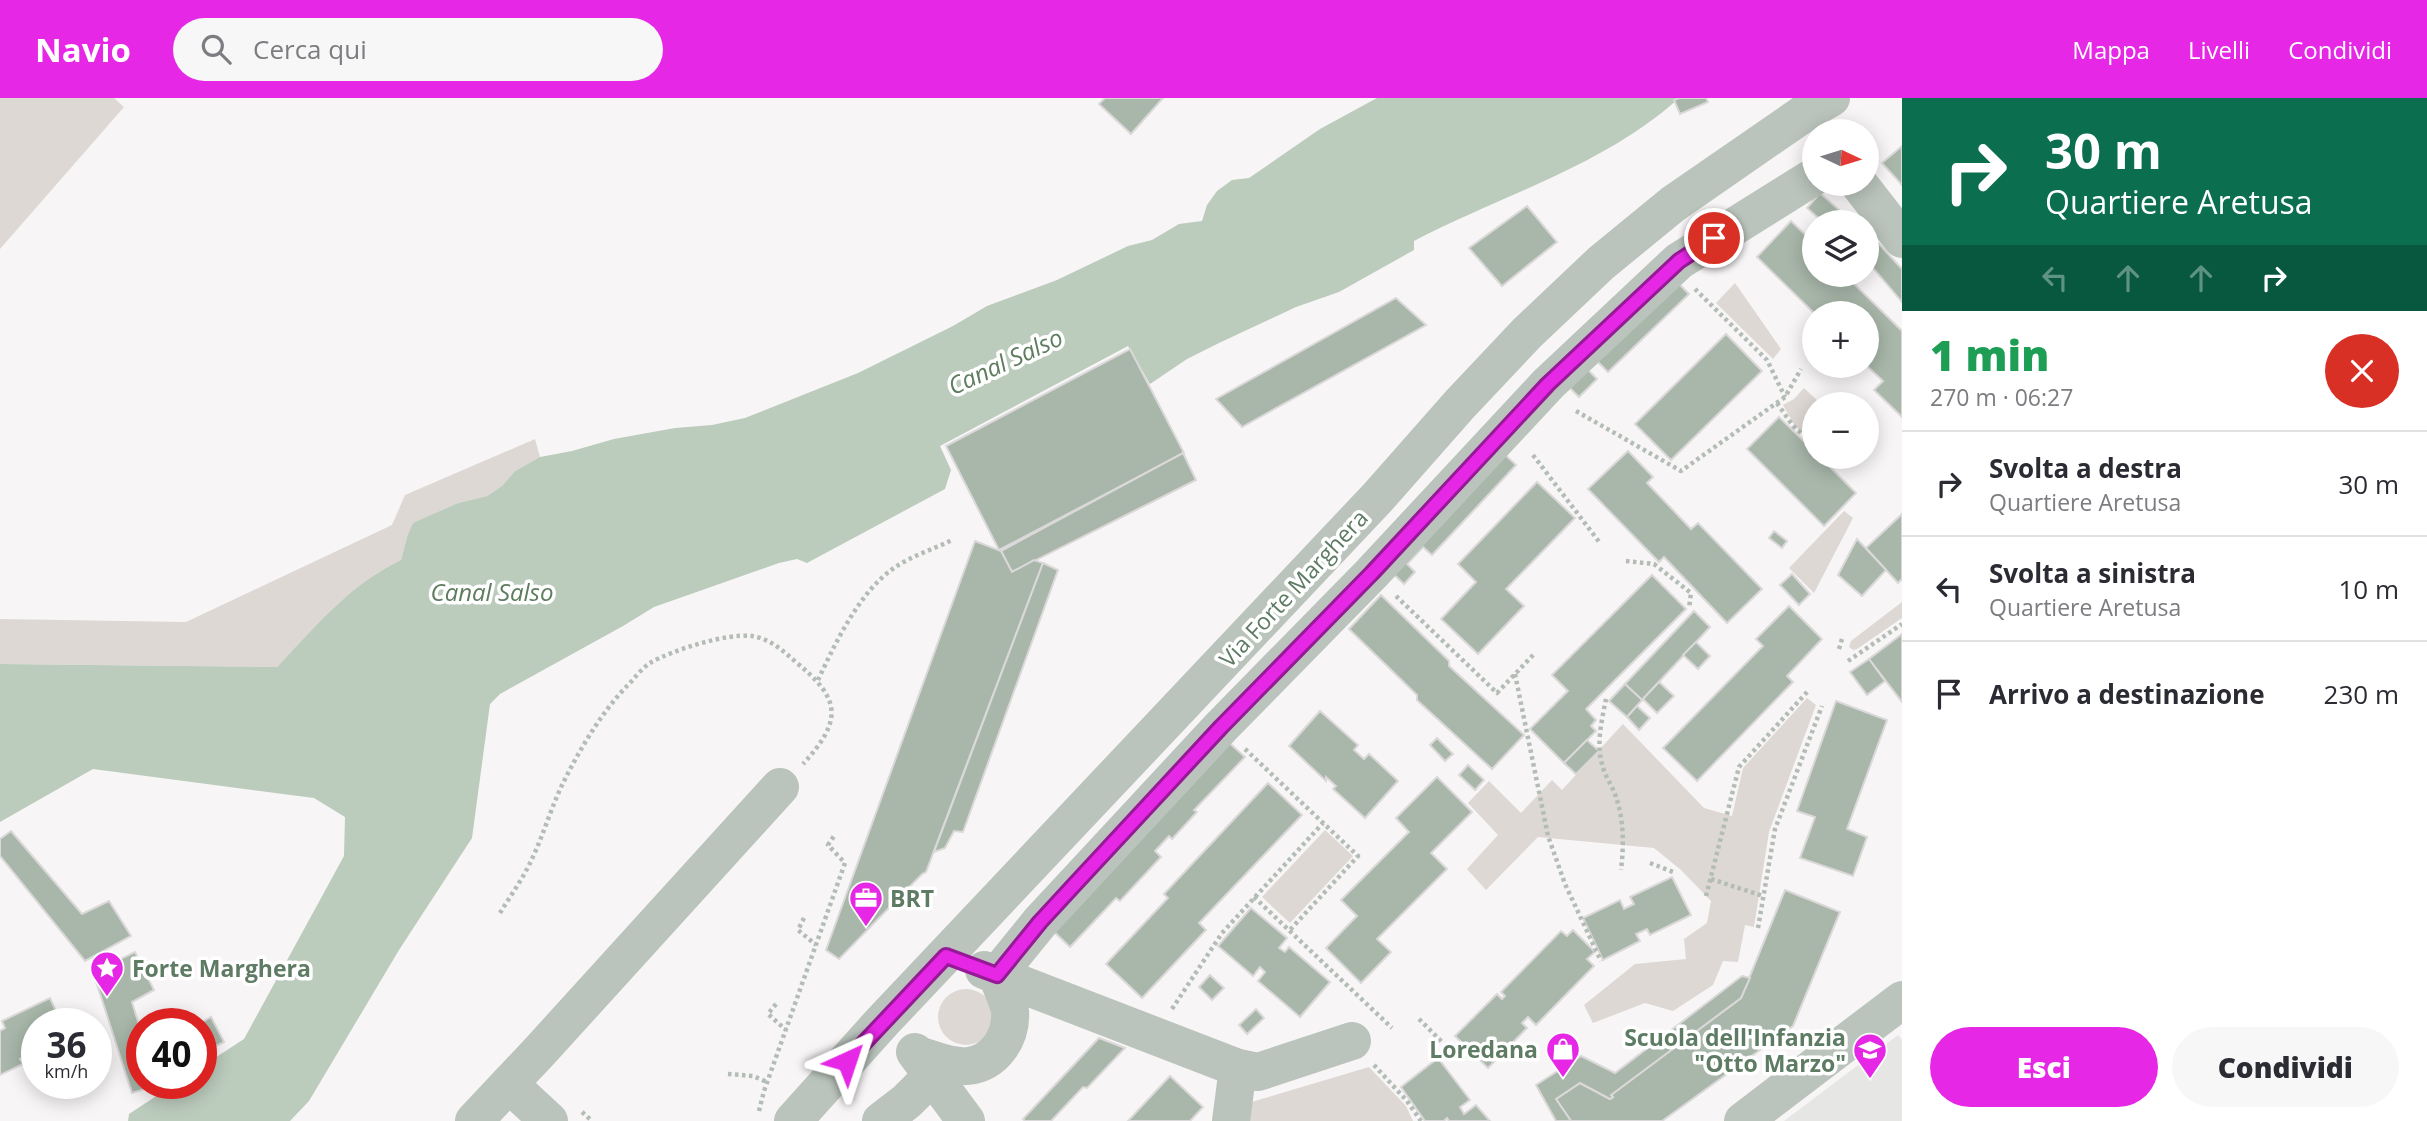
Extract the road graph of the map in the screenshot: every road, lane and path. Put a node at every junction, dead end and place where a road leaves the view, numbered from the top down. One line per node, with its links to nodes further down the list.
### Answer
1 (1819, 114): 43 (street, Via Forte Marghera)
2 (1802, 184): 5 (street)
3 (1868, 196): 4 (street)
4 (1902, 239)
5 (1676, 263): 7 (path); 15 (street)
6 (1801, 369): 7 (path)
7 (1785, 397): 8 (path)
8 (1777, 403): 9 (path); 10 (path)
9 (1576, 411)
10 (1802, 434)
11 (1533, 456): 13 (path)
12 (952, 540): 23 (path)
13 (1600, 543)
14 (1626, 561): 16 (path)
15 (1372, 573): 22 (path); 27 (street)
16 (1689, 608)
17 (1902, 624): 21 (path)
18 (1842, 639): 19 (path)
19 (1839, 649)
20 (1535, 653): 22 (path)
21 (1849, 661)
22 (1515, 674): 44 (path)
23 (818, 680): 28 (path); 38 (path)
24 (1808, 691): 34 (path)
25 (1606, 699): 32 (path)
26 (1822, 706): 37 (path)
27 (1221, 727): 29 (path); 45 (street)
28 (780, 787): 59 (street)
29 (1323, 823): 36 (path); 41 (path)
30 (834, 836): 42 (path)
31 (1650, 863): 33 (path)
32 (1621, 870)
33 (1676, 873)
34 (1711, 879): 35 (path); 37 (path)
35 (1706, 896)
36 (1254, 897): 41 (path); 52 (path)
37 (1763, 897): 40 (path)
38 (500, 913)
39 (804, 918): 42 (path)
40 (1758, 928)
41 (1289, 931): 50 (path)
42 (816, 945): 51 (path)
43 (946, 956): 45 (street); 49 (street, Via Forte Marghera)
44 (1601, 961)
45 (997, 975): 52 (street); 55 (street)
46 (1902, 1000): 68 (street)
47 (776, 1004): 51 (path)
48 (1419, 1019): 54 (path)
49 (882, 1022): 55 (street); 61 (street, Via Forte Marghera)
50 (1392, 1028)
51 (786, 1030): 58 (path)
52 (1155, 1036): 56 (street)
53 (1352, 1041): 56 (street); 67 (path)
54 (1447, 1047)
55 (926, 1066): 64 (street); 65 (street)
56 (1238, 1068): 66 (street)
57 (728, 1074): 58 (path)
58 (767, 1082): 61 (path)
59 (509, 1084): 60 (street); 62 (street)
60 (565, 1116): 63 (path)
61 (775, 1120)
62 (474, 1121)
63 (592, 1121)
64 (881, 1121)
65 (967, 1121)
66 (1231, 1121)
67 (1421, 1121)
68 (1743, 1121)

